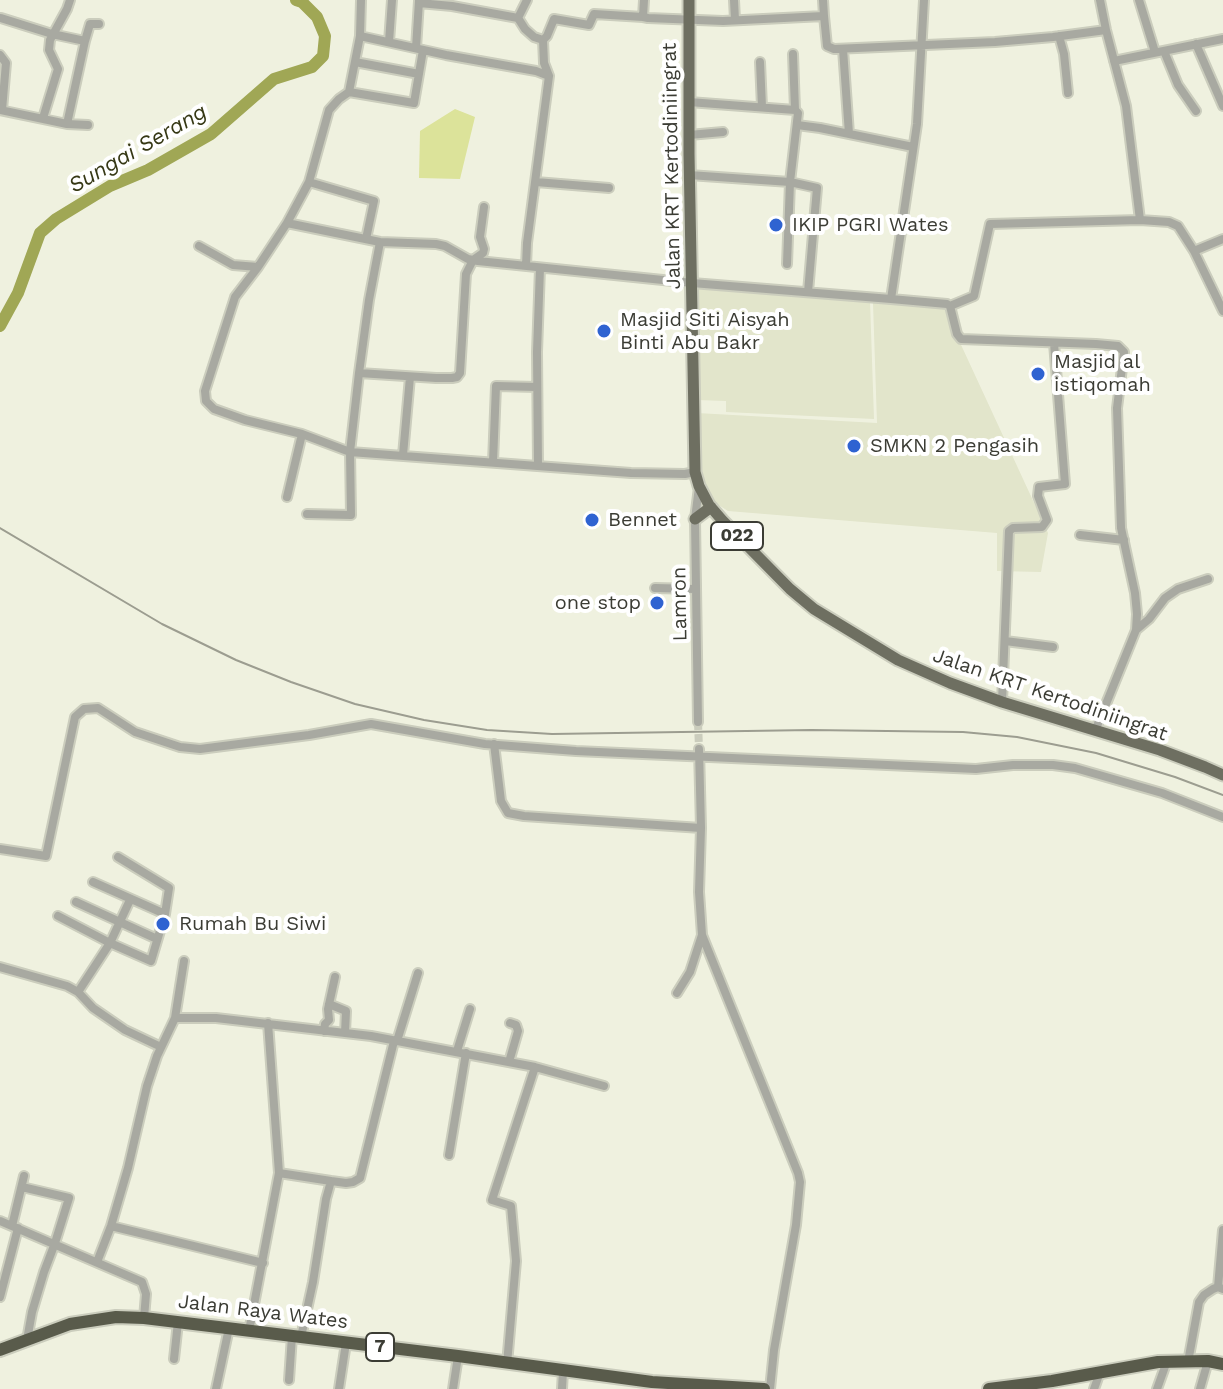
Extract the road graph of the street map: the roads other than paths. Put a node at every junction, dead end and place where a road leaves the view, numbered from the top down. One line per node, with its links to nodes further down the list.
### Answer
1 (70, 0): 22 (street)
2 (361, 0): 23 (street)
3 (392, 0): 28 (street)
4 (527, 0): 16 (street)
5 (644, 0): 15 (street)
6 (689, 0): 17 (main road, Jalan KRT Kertodiniingrat / 022)
7 (734, 0): 18 (street)
8 (823, 0): 13 (street)
9 (924, 0): 30 (street)
10 (1100, 0): 21 (street)
11 (1139, 0): 33 (street)
12 (419, 1): 16 (street); 31 (street)
13 (824, 16): 18 (street); 32 (street)
14 (0, 17): 20 (street); 22 (street)
15 (643, 17): 17 (street); 26 (street)
16 (518, 18): 26 (street)
17 (689, 19): 18 (street); 43 (main road, Jalan KRT Kertodiniingrat / 022)
18 (735, 20)
19 (99, 24): 27 (street)
20 (0, 27)
21 (1106, 30): 24 (street); 36 (street)
22 (52, 34): 27 (street); 49 (street)
23 (360, 36): 28 (street); 37 (street)
24 (1059, 36): 30 (street); 42 (street)
25 (1223, 39): 29 (street)
26 (543, 40): 40 (street)
27 (85, 41): 50 (street)
28 (389, 42): 31 (street)
29 (1196, 44): 33 (street); 44 (street)
30 (922, 45): 32 (street); 56 (street)
31 (420, 49): 39 (street); 40 (street)
32 (843, 49): 54 (street)
33 (1159, 52): 36 (street); 48 (street)
34 (793, 54): 47 (street)
35 (0, 55): 46 (street)
36 (1114, 61): 63 (street)
37 (355, 62): 39 (street); 41 (street)
38 (760, 62): 45 (street)
39 (419, 74): 41 (street)
40 (549, 76): 59 (street)
41 (349, 92): 58 (street)
42 (1068, 93)
43 (689, 102): 45 (street); 55 (main road, Jalan KRT Kertodiniingrat / 022)
44 (1223, 106)
45 (762, 107): 47 (street)
46 (1, 110): 49 (street)
47 (795, 110): 52 (street)
48 (1196, 111)
49 (43, 118): 50 (street)
50 (67, 124): 51 (street)
51 (88, 125)
52 (797, 125): 54 (street); 60 (street)
53 (723, 132): 55 (street)
54 (849, 134): 56 (street)
55 (689, 135): 57 (main road, Jalan KRT Kertodiniingrat / 022)
56 (913, 147): 77 (street)
57 (689, 175): 60 (street); 75 (main road, Jalan KRT Kertodiniingrat / 022)
58 (309, 182): 64 (street); 65 (street)
59 (536, 182): 61 (street); 72 (street)
60 (790, 182): 71 (street); 76 (street)
61 (609, 188)
62 (484, 207): 70 (street)
63 (1140, 220): 69 (street); 78 (street)
64 (287, 223): 65 (street); 73 (street)
65 (366, 239): 67 (street)
66 (1223, 239): 69 (street)
67 (380, 242): 70 (street); 81 (street)
68 (199, 246): 73 (street)
69 (1194, 251): 79 (street)
70 (473, 260): 72 (street); 82 (street)
71 (787, 264)
72 (526, 266): 74 (street)
73 (258, 267): 84 (street)
74 (540, 268): 75 (street); 83 (street)
75 (692, 283): 76 (street); 89 (main road, Jalan KRT Kertodiniingrat / 022)
76 (808, 292): 77 (street)
77 (891, 299): 78 (street)
78 (950, 306): 80 (street)
79 (1223, 311)
80 (1054, 343): 96 (street); 101 (street)
81 (359, 373): 82 (street); 85 (street)
82 (410, 377): 86 (street)
83 (537, 387): 87 (street); 88 (street)
84 (302, 434): 85 (street); 91 (street)
85 (350, 452): 86 (street); 93 (street)
86 (403, 455): 87 (street)
87 (493, 462): 88 (street)
88 (538, 466): 89 (street)
89 (695, 472): 90 (main road, Jalan KRT Kertodiniingrat / 022)
90 (699, 486): 92 (main road, Jalan KRT Kertodiniingrat / 022); 94 (street, Lamron)
91 (287, 497)
92 (711, 507): 94 (main road); 103 (main road, Jalan KRT Kertodiniingrat / 022)
93 (307, 514)
94 (695, 519): 99 (street, Lamron)
95 (1080, 535): 96 (street)
96 (1124, 540): 100 (street)
97 (1208, 579): 100 (street)
98 (655, 588): 99 (street)
99 (695, 589): 104 (street, Lamron)
100 (1136, 630): 105 (street)
101 (1005, 641): 102 (street); 103 (street)
102 (1053, 647)
103 (1002, 702): 105 (main road, Jalan KRT Kertodiniingrat / 022)
104 (698, 722)
105 (1095, 731): 108 (main road, Jalan KRT Kertodiniingrat / 022)
106 (494, 744): 107 (street); 110 (street); 111 (street)
107 (699, 753): 109 (street); 110 (street)
108 (1223, 775)
109 (1223, 817)
110 (701, 828): 119 (street)
111 (0, 849)
112 (118, 857): 116 (street)
113 (93, 882): 114 (street)
114 (130, 900): 116 (street); 118 (street)
115 (76, 902): 118 (street)
116 (165, 914): 120 (street)
117 (58, 916): 121 (street)
118 (120, 922): 120 (street); 121 (street)
119 (702, 935): 127 (street); 177 (street)
120 (157, 939): 121 (street)
121 (110, 943): 126 (street)
122 (184, 961): 130 (street)
123 (0, 967): 126 (street)
124 (418, 973): 135 (street)
125 (335, 977): 128 (street)
126 (78, 992): 136 (street)
127 (677, 993)
128 (329, 1004): 133 (street); 134 (street)
129 (470, 1009): 137 (street)
130 (175, 1018): 131 (street); 136 (street)
131 (268, 1023): 133 (street); 142 (street)
132 (510, 1023): 138 (street)
133 (324, 1031): 134 (street)
134 (345, 1033): 135 (street)
135 (395, 1041): 137 (street); 144 (street)
136 (161, 1047): 147 (street)
137 (461, 1052): 138 (street); 141 (street)
138 (509, 1062): 139 (street)
139 (535, 1067): 140 (street); 168 (street)
140 (604, 1086)
141 (449, 1155)
142 (279, 1173): 144 (street); 152 (street)
143 (24, 1176): 145 (street)
144 (331, 1181): 159 (street)
145 (22, 1187): 148 (street); 150 (street)
146 (0, 1221): 148 (street)
147 (111, 1226): 151 (street); 152 (street)
148 (15, 1227): 150 (street); 154 (street)
149 (1223, 1230): 153 (street)
150 (55, 1243): 151 (street); 160 (street)
151 (97, 1262): 155 (street)
152 (263, 1263): 158 (street)
153 (1220, 1288): 167 (street)
154 (0, 1297)
155 (144, 1318): 156 (highway, Jalan Raya Wates / 7); 160 (highway, Jalan Raya Wates / 7)
156 (178, 1322): 157 (highway, Jalan Raya Wates / 7); 164 (street)
157 (229, 1328): 158 (highway, Jalan Raya Wates / 7); 173 (street)
158 (249, 1331): 159 (highway, Jalan Raya Wates / 7)
159 (297, 1337): 161 (highway, Jalan Raya Wates / 7); 172 (street)
160 (27, 1340): 162 (highway, Jalan Raya Wates / 7)
161 (346, 1343): 163 (highway, Jalan Raya Wates / 7); 174 (street)
162 (0, 1350)
163 (458, 1356): 168 (highway, Jalan Raya Wates / 7); 175 (street)
164 (174, 1359)
165 (1167, 1361): 167 (highway); 171 (highway); 180 (street)
166 (1208, 1361): 167 (highway); 169 (highway); 181 (street)
167 (1188, 1362)
168 (507, 1364): 170 (highway, Jalan Raya Wates / 7)
169 (1223, 1364)
170 (563, 1371): 176 (street); 177 (highway, Jalan Raya Wates / 7)
171 (1100, 1372): 178 (highway); 179 (street)
172 (289, 1380)
173 (216, 1389)
174 (339, 1389)
175 (453, 1389)
176 (562, 1389)
177 (767, 1389)
178 (989, 1389)
179 (1094, 1389)
180 (1157, 1389)
181 (1200, 1389)

